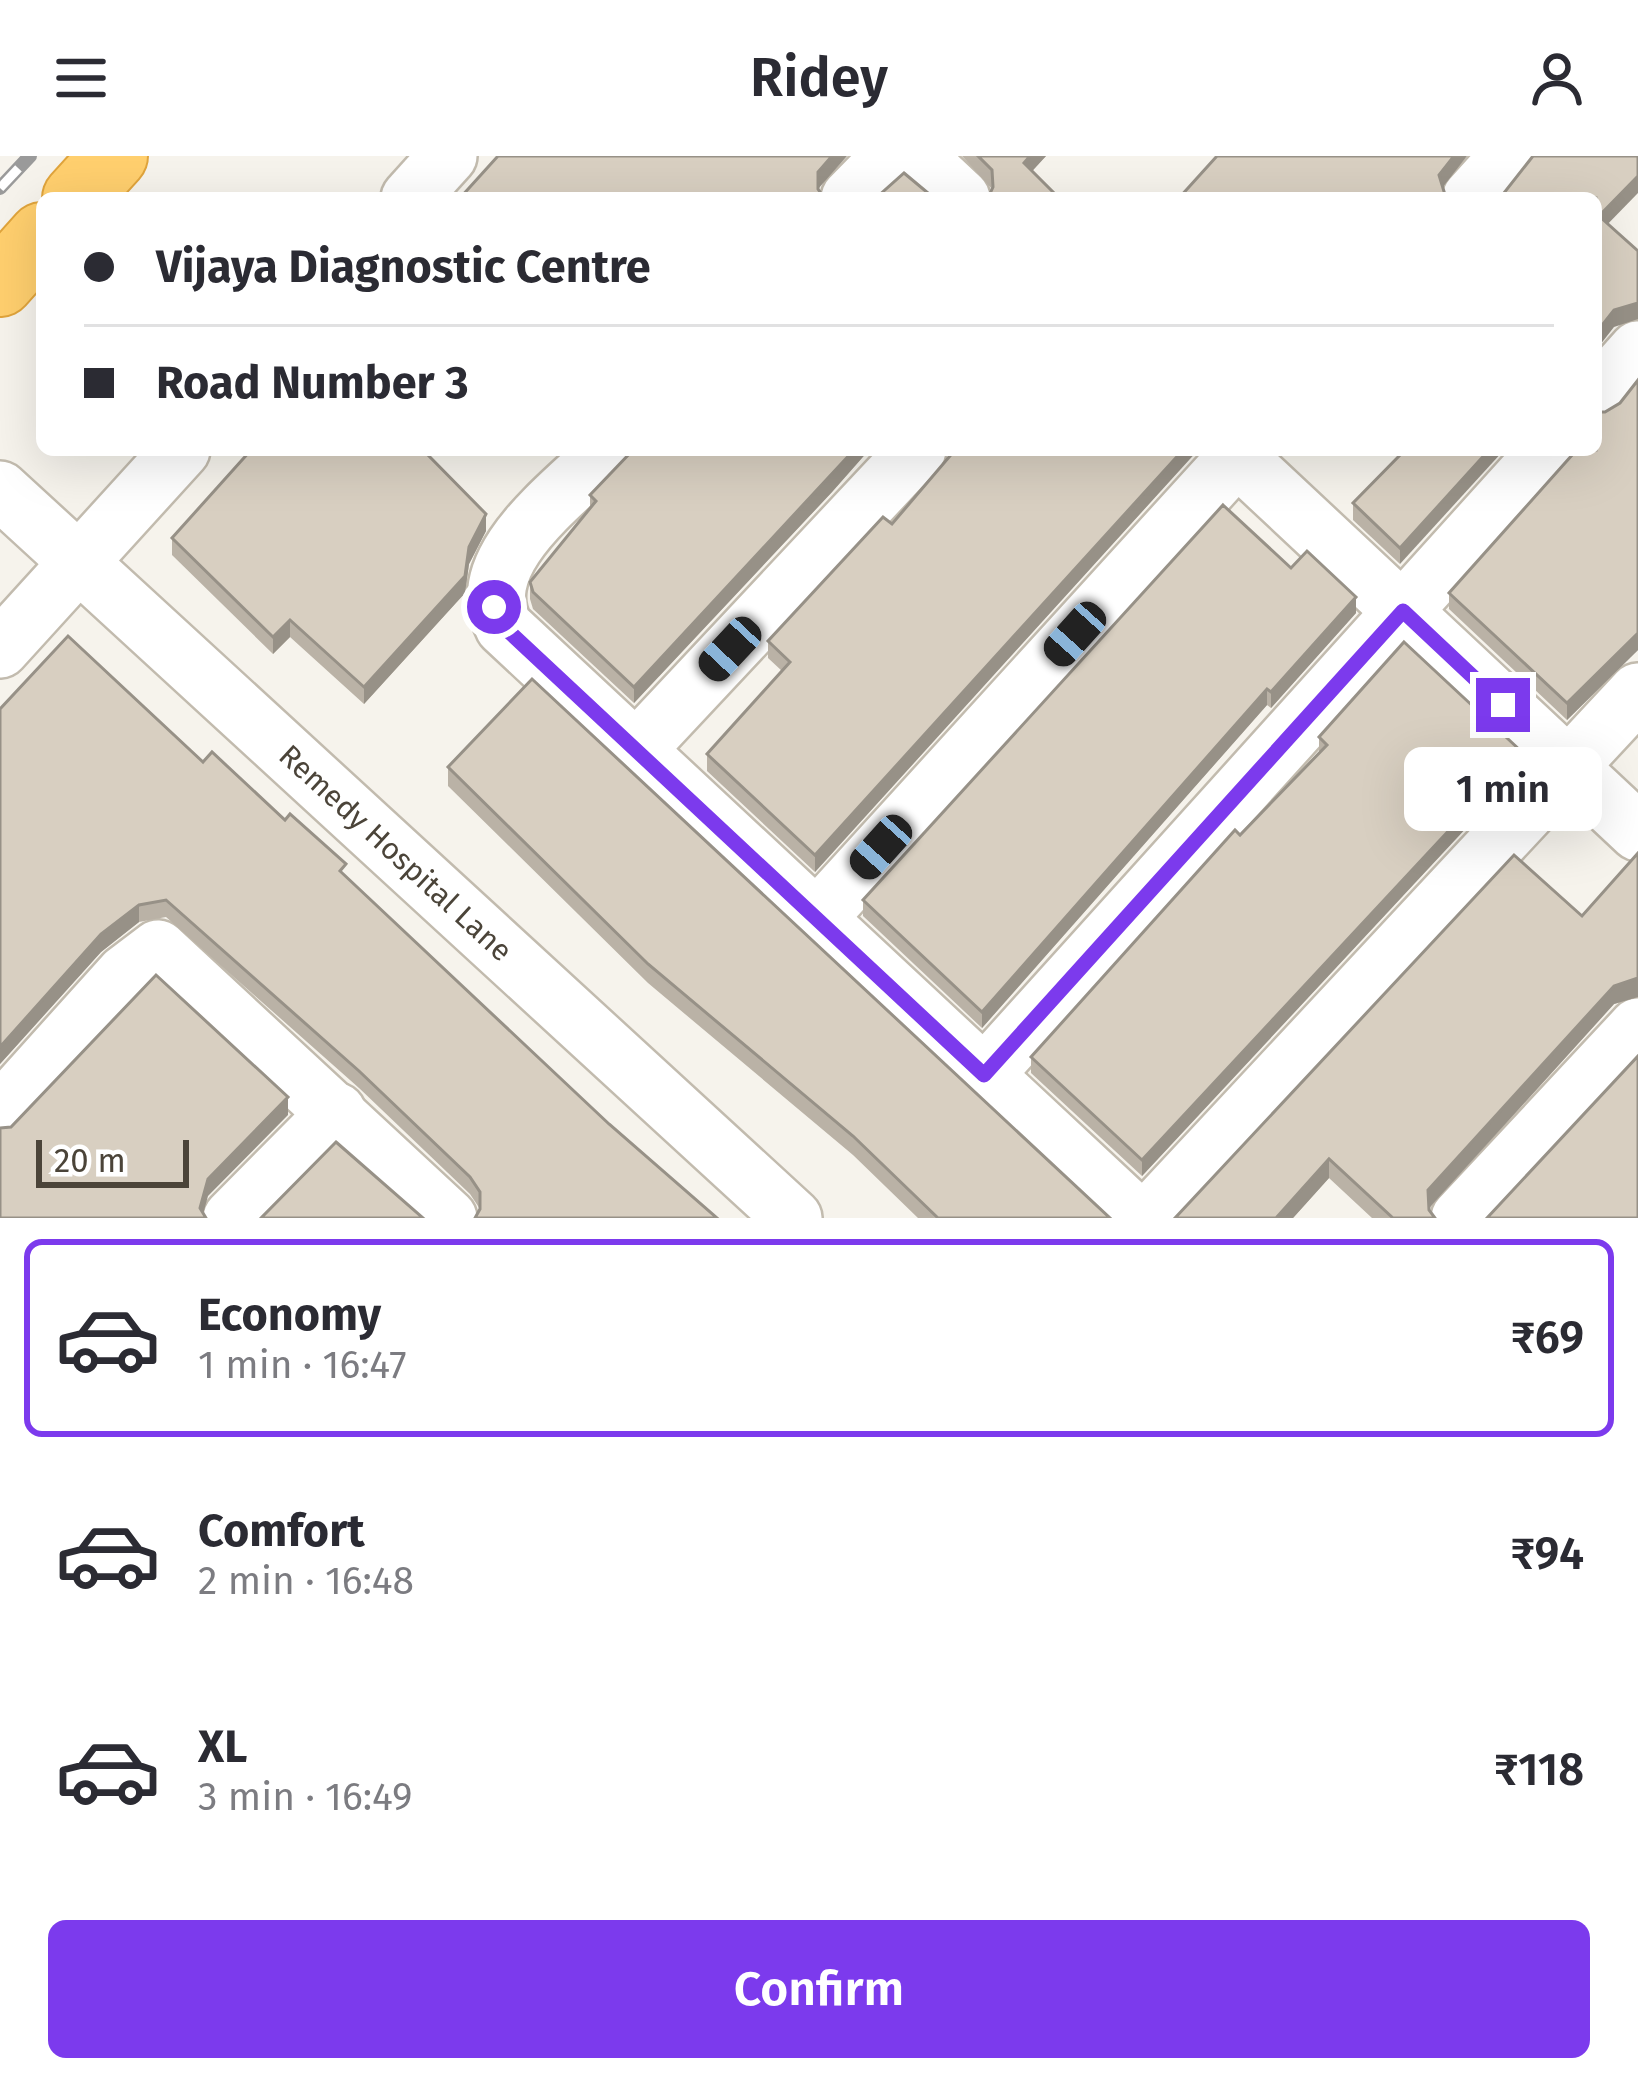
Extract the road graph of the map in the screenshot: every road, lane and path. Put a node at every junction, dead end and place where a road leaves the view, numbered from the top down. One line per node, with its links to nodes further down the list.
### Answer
1 (114, 156): 6 (highway)
2 (448, 156): 7 (street)
3 (891, 156): 8 (street)
4 (916, 156): 9 (street)
5 (1510, 156): 10 (street)
6 (81, 192)
7 (415, 192)
8 (856, 192)
9 (955, 192)
10 (1477, 192)
11 (36, 243): 12 (highway)
12 (0, 283)
13 (1638, 350): 14 (street)
14 (1602, 390)
15 (176, 456): 22 (street)
16 (602, 456): 26 (street)
17 (911, 456): 26 (street)
18 (1232, 456): 29 (street)
19 (1240, 456): 23 (street)
20 (1543, 456): 23 (street)
21 (0, 490): 22 (street, Remedy Hospital Lane)
22 (78, 564): 24 (street); 36 (street, Remedy Hospital Lane)
23 (1403, 611): 27 (street); 31 (street)
24 (0, 649)
25 (1638, 692): 27 (street)
26 (637, 749): 29 (street)
27 (1569, 767): 28 (street); 38 (street)
28 (1638, 832)
29 (817, 918): 31 (street)
30 (1638, 1027): 39 (street)
31 (984, 1075): 37 (street)
32 (337, 1112): 33 (street); 34 (street); 35 (street)
33 (0, 1113)
34 (232, 1218)
35 (448, 1218)
36 (793, 1218)
37 (1138, 1218)
38 (1148, 1218)
39 (1460, 1218)

